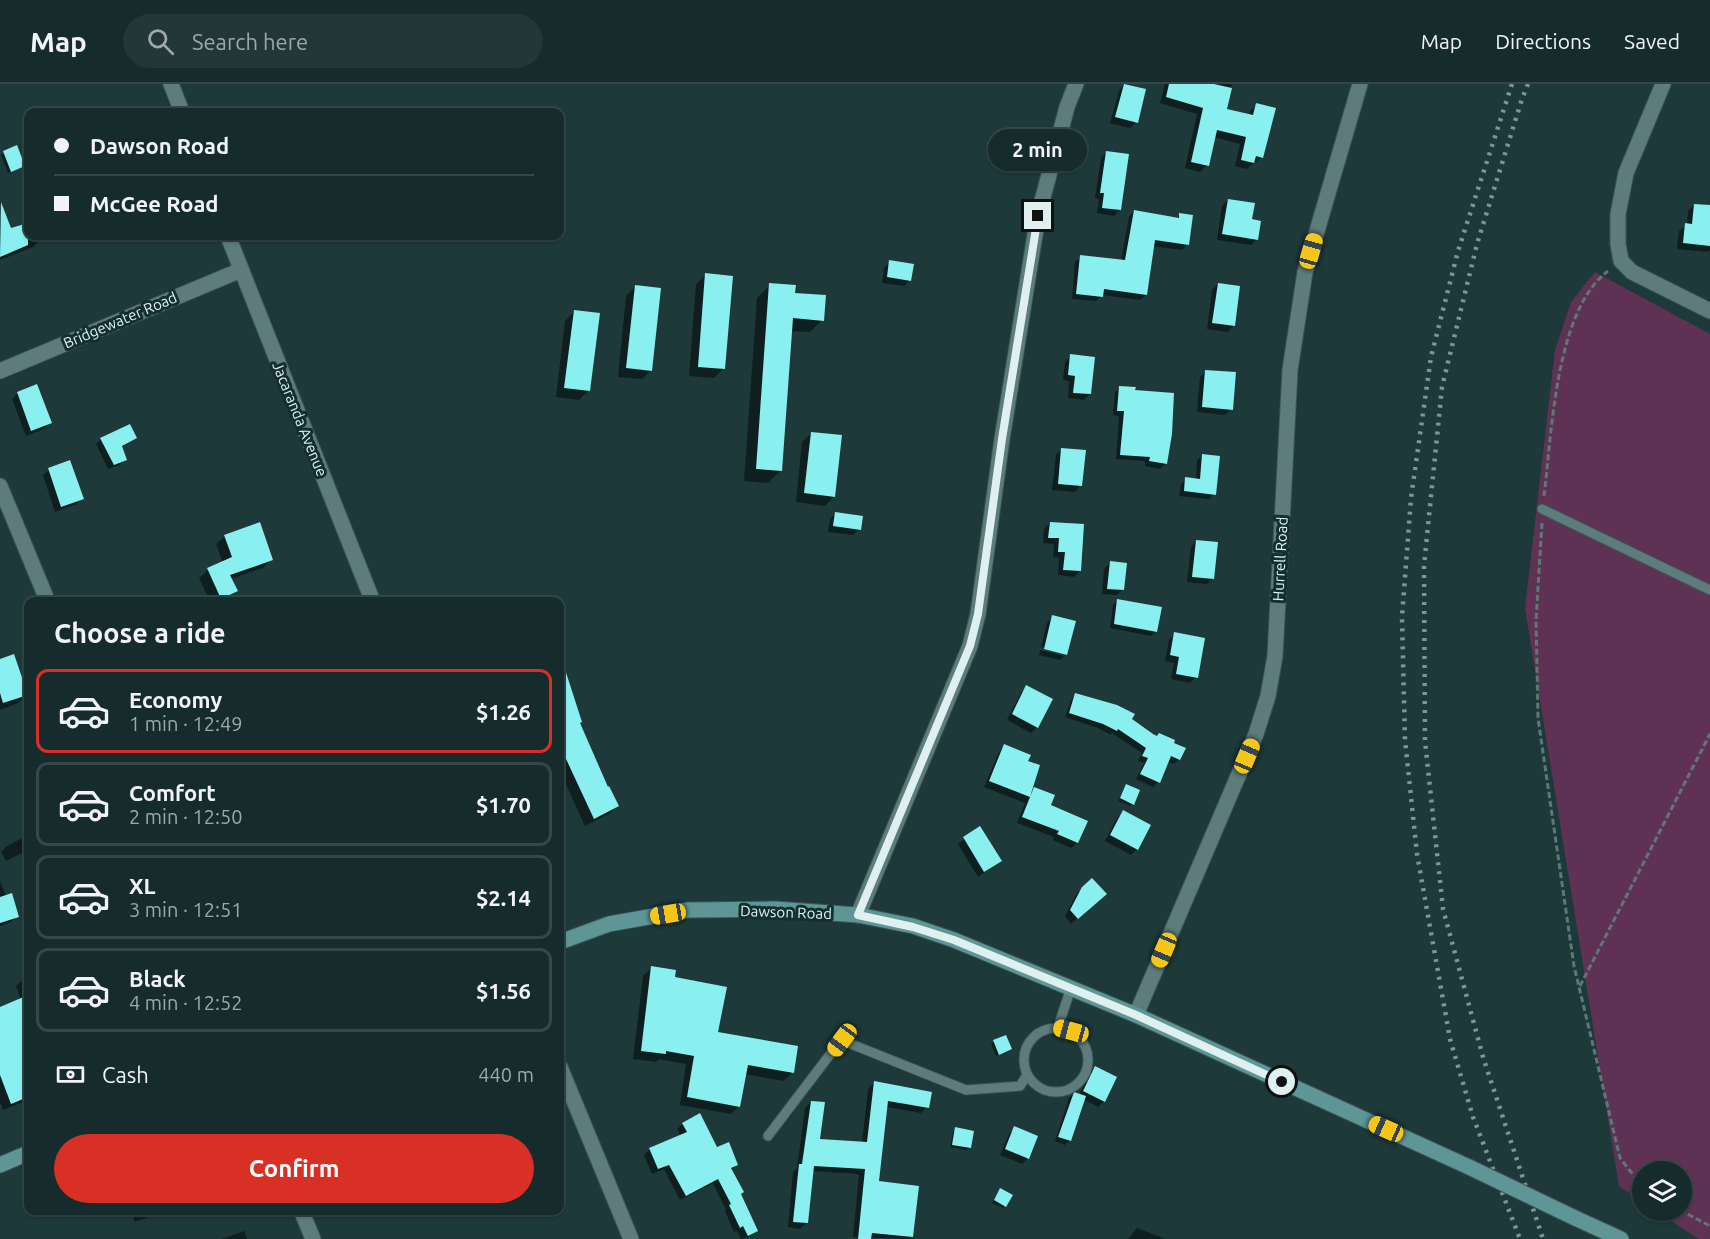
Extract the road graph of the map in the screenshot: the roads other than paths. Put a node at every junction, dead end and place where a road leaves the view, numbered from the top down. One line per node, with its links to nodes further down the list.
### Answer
1 (171, 84): 5 (street)
2 (1076, 84): 15 (street)
3 (1360, 84): 18 (street, Hurrell Road)
4 (1663, 84): 8 (street)
5 (180, 108)
6 (230, 240): 7 (street, Jacaranda Avenue)
7 (241, 270): 9 (street, Bridgewater Road); 14 (street, Jacaranda Avenue)
8 (1710, 311)
9 (0, 371)
10 (0, 486): 13 (street)
11 (1542, 509): 12 (lane)
12 (1710, 590)
13 (46, 597)
14 (370, 597)
15 (858, 915): 16 (street, Dawson Road); 17 (street, Dawson Road)
16 (564, 941)
17 (1071, 988): 18 (street, Dawson Road); 19 (lane)
18 (1136, 1015): 28 (street, Dawson Road, bridge)
19 (1058, 1027): 20 (lane); 20 (lane)
20 (1027, 1075): 22 (lane)
21 (564, 1077): 27 (street)
22 (768, 1136)
23 (24, 1156): 24 (street)
24 (0, 1165)
25 (303, 1215): 26 (street)
26 (313, 1239)
27 (631, 1239)
28 (1621, 1239)

